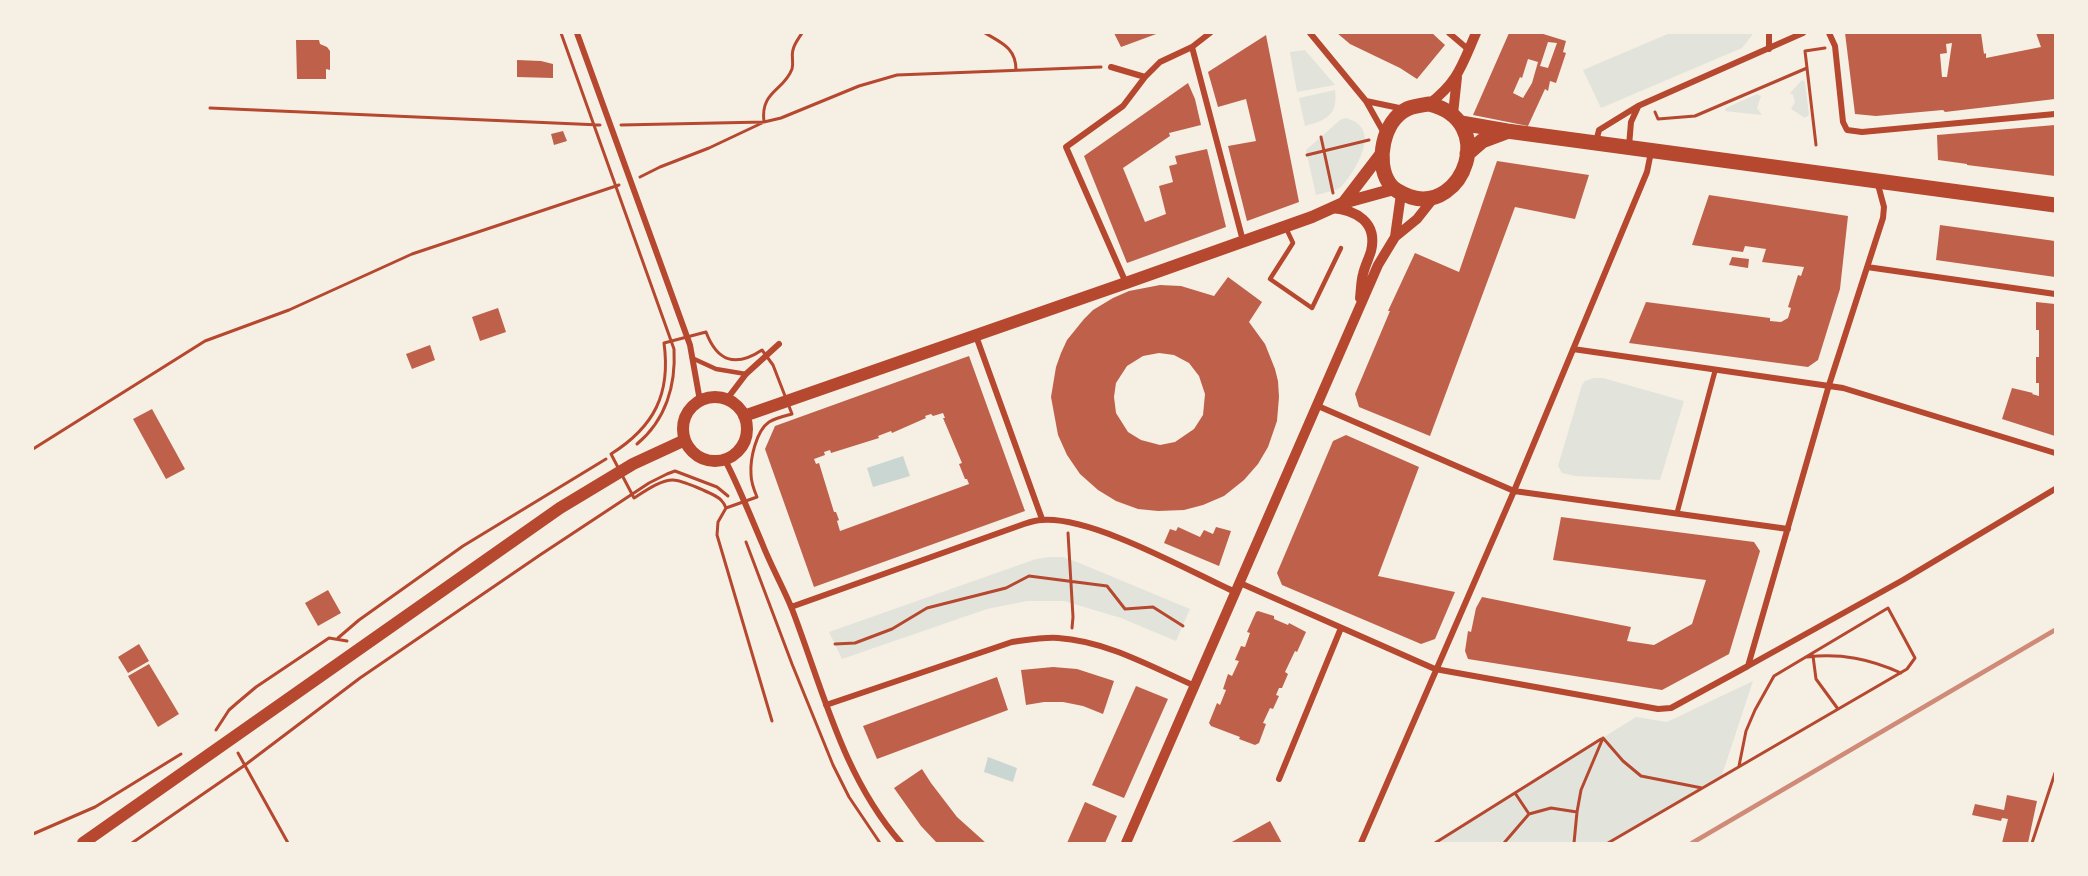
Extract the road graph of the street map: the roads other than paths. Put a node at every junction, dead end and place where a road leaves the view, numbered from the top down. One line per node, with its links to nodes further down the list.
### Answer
1 (577, 33): 43 (street)
2 (1210, 33): 9 (street)
3 (1310, 33): 15 (street)
4 (1449, 33): 11 (street)
5 (1476, 33): 11 (street)
6 (1769, 33): 10 (street)
7 (1803, 33): 10 (street)
8 (1829, 33): 19 (street)
9 (1192, 47): 13 (street); 34 (street)
10 (1769, 49): 17 (street)
11 (1469, 50): 14 (street)
12 (1111, 67): 13 (street)
13 (1144, 77): 37 (street)
14 (1457, 77): 16 (street); 20 (street)
15 (1366, 101): 18 (street); 23 (street)
16 (1429, 104): 18 (main road); 20 (main road)
17 (1638, 106): 22 (street); 24 (street)
18 (1406, 110): 23 (main road)
19 (2055, 114)
20 (1457, 118): 21 (main road); 26 (main road)
21 (1507, 131): 22 (main road); 26 (main road)
22 (1596, 142): 24 (main road)
23 (1384, 144): 28 (main road); 31 (main road)
24 (1629, 147): 25 (main road)
25 (1651, 150): 27 (main road); 42 (street)
26 (1467, 153): 29 (main road)
27 (1877, 180): 30 (main road); 36 (street)
28 (1398, 191): 29 (main road); 31 (main road); 33 (street)
29 (1432, 200): 33 (street)
30 (2055, 205)
31 (1337, 206): 32 (main road); 39 (street)
32 (1285, 226): 34 (main road); 35 (lane)
33 (1395, 237): 39 (street)
34 (1243, 241): 37 (main road)
35 (1341, 248)
36 (1867, 267): 38 (street); 46 (street)
37 (1126, 283): 40 (main road)
38 (2055, 294)
39 (1359, 308): 49 (street)
40 (976, 336): 50 (main road); 57 (street)
41 (779, 344): 45 (street)
42 (1573, 350): 44 (street); 55 (street)
43 (692, 358): 45 (lane); 48 (street)
44 (1715, 371): 46 (street); 56 (street)
45 (746, 374): 47 (street)
46 (1829, 385): 52 (street); 58 (street)
47 (727, 399): 48 (main road); 50 (main road)
48 (700, 401): 51 (main road)
49 (1318, 406): 55 (street); 59 (street)
50 (744, 416): 53 (main road)
51 (685, 440): 53 (main road); 67 (main road)
52 (2055, 453)
53 (725, 460): 60 (street)
54 (2055, 489): 62 (street)
55 (1514, 491): 56 (street); 63 (street)
56 (1677, 513): 58 (street)
57 (1042, 519): 59 (street); 60 (street)
58 (1788, 529): 62 (street)
59 (1238, 588): 61 (street); 64 (street)
60 (791, 607): 65 (street)
61 (1341, 628): 63 (street); 66 (street)
62 (1748, 666): 63 (street)
63 (1435, 669): 70 (street)
64 (1195, 686): 65 (street); 69 (street)
65 (826, 705): 68 (street)
66 (1279, 779)
67 (82, 843)
68 (901, 843)
69 (1126, 843)
70 (1361, 843)

